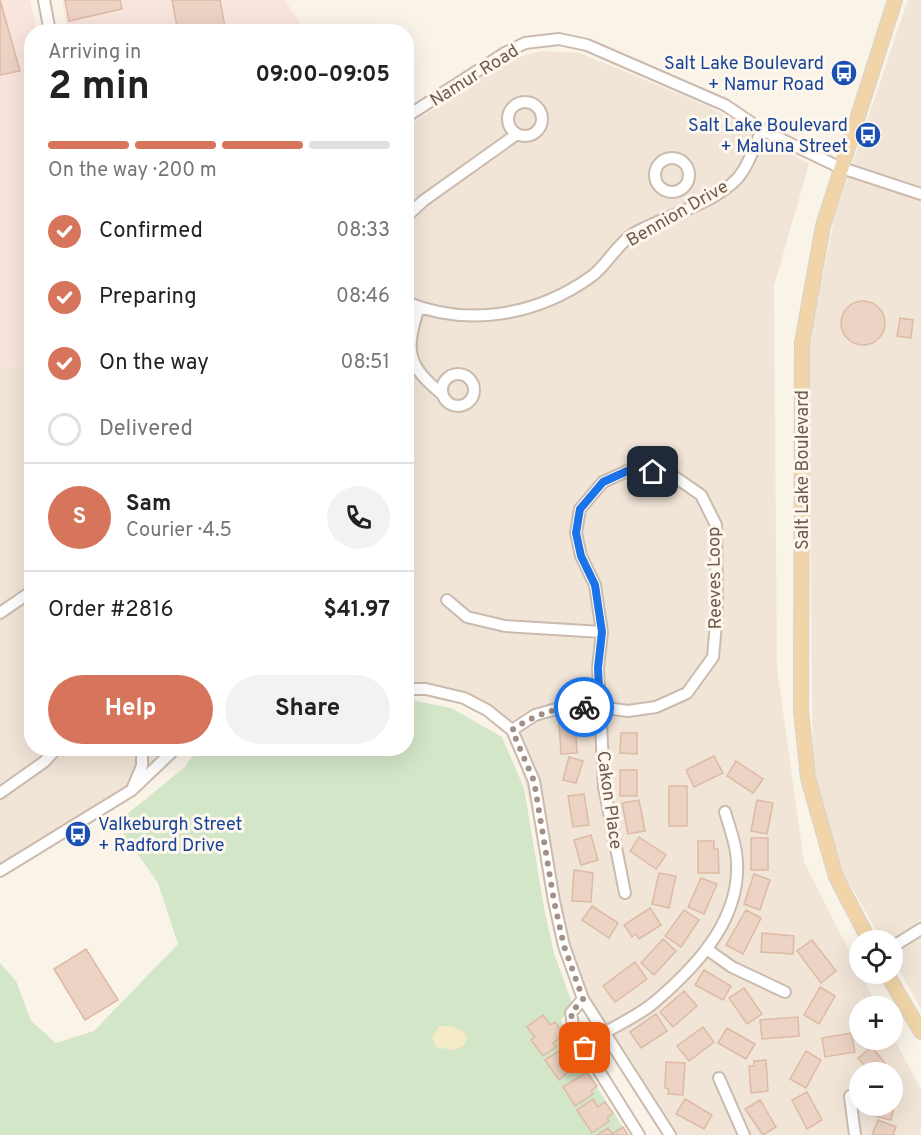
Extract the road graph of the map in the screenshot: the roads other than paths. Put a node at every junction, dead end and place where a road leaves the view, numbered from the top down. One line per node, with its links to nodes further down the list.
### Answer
1 (44, 0): 3 (street)
2 (895, 0): 7 (main road, Salt Lake Boulevard)
3 (48, 24)
4 (414, 112): 5 (street, Namur Road)
5 (762, 130): 7 (street, Namur Road); 10 (street, Bennion Drive)
6 (517, 134): 11 (street)
7 (839, 167): 9 (street, Namur Road); 33 (main road, Salt Lake Boulevard)
8 (680, 190): 10 (street)
9 (921, 194)
10 (687, 207): 13 (street, Bennion Drive)
11 (414, 209)
12 (414, 305): 13 (street, Bennion Drive)
13 (419, 307): 14 (street)
14 (414, 323)
15 (414, 362): 16 (street)
16 (442, 394)
17 (24, 596): 19 (street)
18 (447, 600): 20 (street)
19 (0, 612)
20 (602, 632): 22 (street, Reeves Loop); 22 (street, Reeves Loop)
21 (414, 689): 23 (street)
22 (600, 707): 23 (street, Reeves Loop); 31 (street, Cakon Place)
23 (512, 730): 38 (street)
24 (50, 756): 28 (street)
25 (142, 756): 27 (street)
26 (168, 756): 27 (street)
27 (132, 790): 30 (street)
28 (0, 793)
29 (725, 812): 35 (street)
30 (0, 871)
31 (625, 893)
32 (921, 929): 34 (street)
33 (864, 930)
34 (903, 940)
35 (708, 950): 37 (street); 39 (street)
36 (893, 984): 40 (main road)
37 (785, 992)
38 (583, 999): 39 (street); 43 (street)
39 (606, 1032): 44 (street)
40 (921, 1032)
41 (719, 1078): 45 (street)
42 (853, 1116): 46 (street)
43 (639, 1135)
44 (670, 1135)
45 (744, 1135)
46 (855, 1135)

